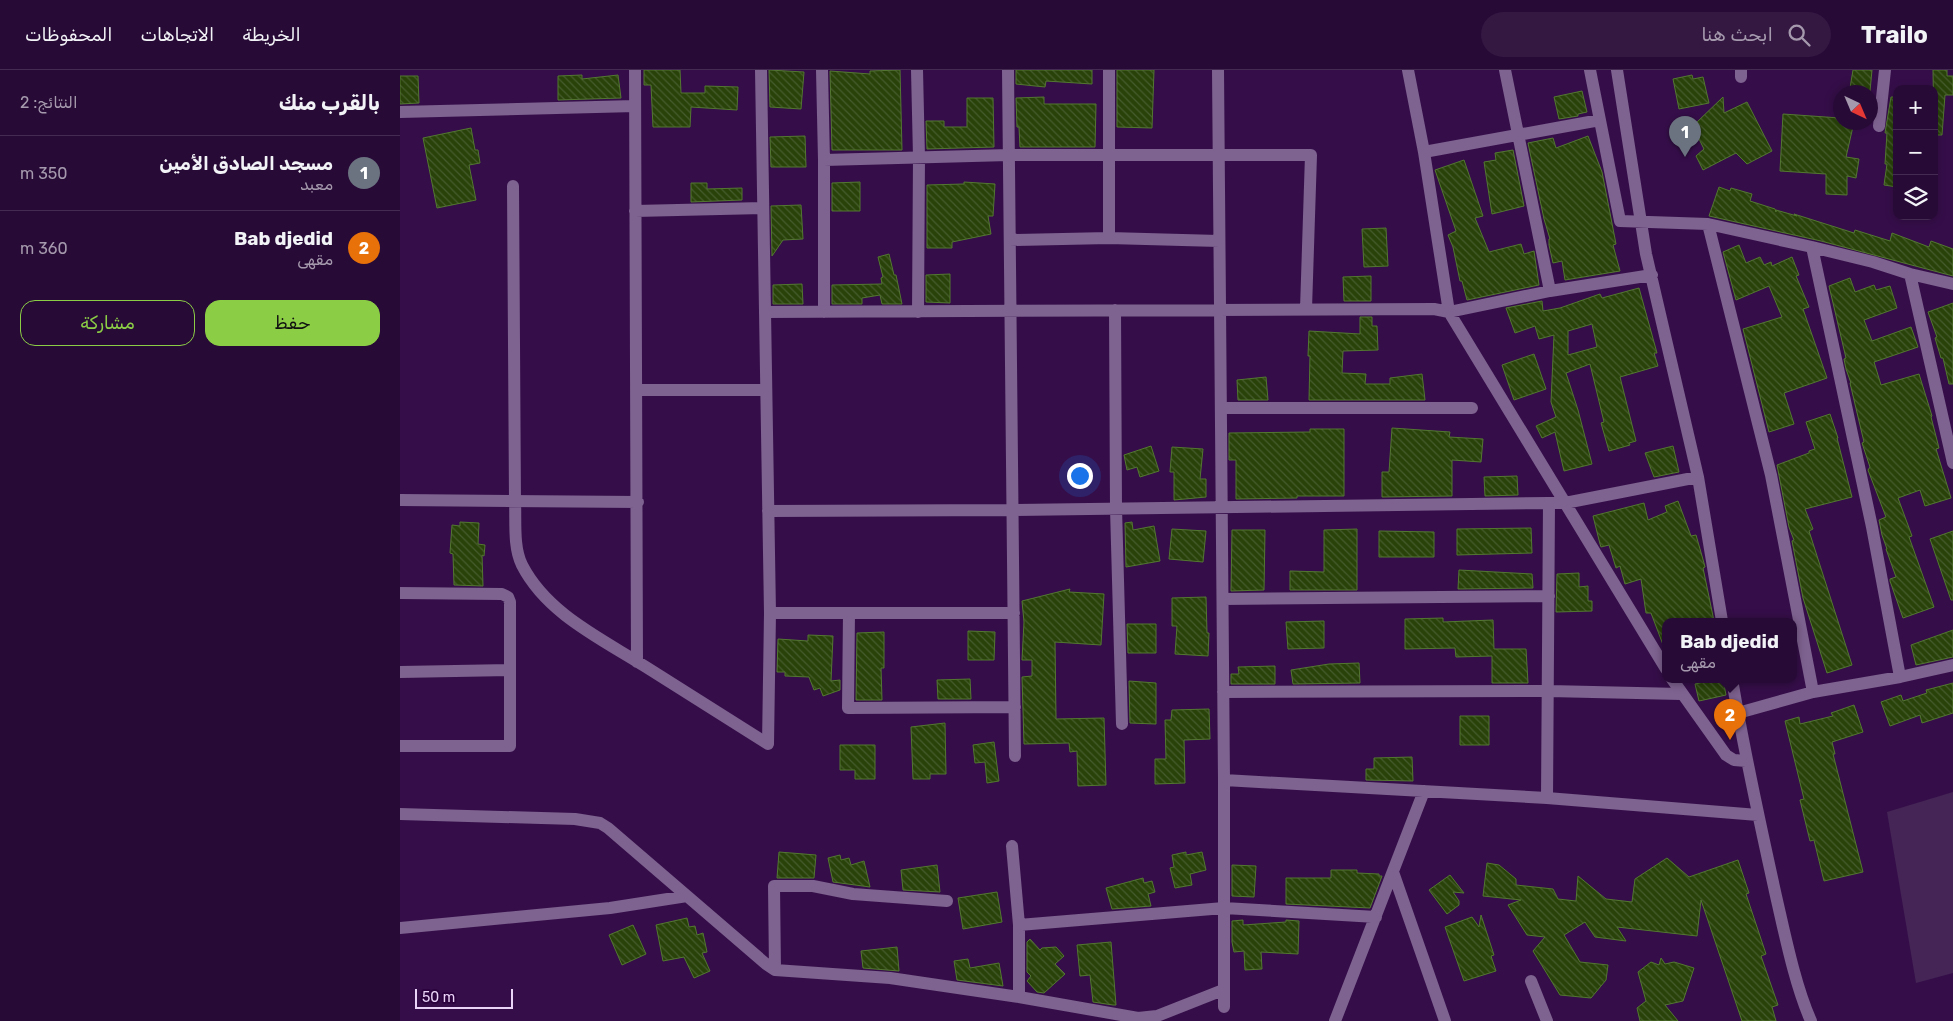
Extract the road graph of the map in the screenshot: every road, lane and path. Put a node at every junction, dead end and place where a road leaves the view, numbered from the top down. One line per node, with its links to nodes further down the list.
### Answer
1 (635, 70): 13 (street)
2 (761, 70): 25 (street)
3 (822, 70): 23 (street)
4 (917, 70): 22 (street)
5 (1008, 70): 21 (street)
6 (1109, 70): 19 (street)
7 (1218, 70): 20 (street)
8 (1408, 70): 18 (street)
9 (1505, 70): 17 (street)
10 (1590, 70): 15 (street)
11 (1617, 70): 27 (street)
12 (1885, 70): 16 (street)
13 (635, 106): 14 (street); 26 (street)
14 (400, 112)
15 (1600, 120): 17 (street); 27 (street)
16 (1879, 126)
17 (1518, 135): 18 (street); 36 (street)
18 (1424, 152): 44 (street)
19 (1109, 155): 20 (street); 21 (street); 29 (street)
20 (1219, 155): 31 (street); 38 (street)
21 (1009, 156): 22 (street); 30 (street)
22 (919, 157): 23 (street); 42 (street)
23 (824, 160): 41 (street)
24 (513, 186): 52 (street)
25 (763, 208): 26 (street); 40 (street)
26 (636, 211): 45 (street)
27 (1641, 221): 28 (street); 34 (street)
28 (1708, 224): 32 (street); 77 (street)
29 (1109, 238): 30 (street); 31 (street)
30 (1010, 240): 43 (street)
31 (1219, 241): 37 (street)
32 (1812, 246): 33 (street); 72 (street)
33 (1910, 274): 35 (street); 49 (street)
34 (1652, 275): 36 (street); 50 (street)
35 (1953, 284)
36 (1550, 291): 44 (street)
37 (1220, 309): 38 (street); 39 (street); 47 (street)
38 (1306, 309): 44 (street)
39 (1115, 310): 43 (street); 57 (street)
40 (765, 312): 41 (street); 46 (street)
41 (824, 312): 42 (street)
42 (918, 312): 43 (street)
43 (1011, 312): 58 (street)
44 (1449, 312): 54 (street)
45 (637, 390): 46 (street); 53 (street)
46 (766, 390): 59 (street)
47 (1221, 408): 48 (street); 56 (street)
48 (1472, 408)
49 (1953, 463)
50 (1698, 476): 54 (street); 66 (street)
51 (400, 500): 52 (street)
52 (515, 501): 53 (street); 67 (street)
53 (638, 502): 67 (street)
54 (1565, 503): 55 (street); 68 (street)
55 (1549, 504): 56 (street); 61 (street)
56 (1222, 506): 57 (street); 62 (street)
57 (1116, 508): 58 (street); 81 (street)
58 (1013, 510): 59 (street); 65 (street)
59 (768, 511): 63 (street)
60 (400, 593): 70 (street)
61 (1549, 596): 62 (street); 75 (street)
62 (1222, 599): 76 (street)
63 (770, 613): 64 (street); 67 (street)
64 (849, 613): 65 (street); 79 (street)
65 (1014, 613): 79 (street)
66 (1722, 618)
67 (637, 662)
68 (1662, 662)
69 (1953, 665): 72 (street)
70 (510, 670): 71 (street); 82 (street)
71 (400, 672)
72 (1900, 677): 77 (street)
73 (1674, 683): 78 (street)
74 (1733, 683): 80 (street)
75 (1549, 691): 76 (street); 78 (street); 87 (street)
76 (1223, 692): 85 (street)
77 (1813, 692): 80 (street)
78 (1681, 694): 84 (street)
79 (1015, 707): 83 (street)
80 (1738, 713): 84 (street)
81 (1122, 724)
82 (400, 746)
83 (1015, 756)
84 (1746, 761): 89 (street)
85 (1224, 780): 86 (street); 94 (street)
86 (1424, 791): 87 (street); 91 (street)
87 (1547, 798): 89 (street)
88 (400, 814): 92 (street)
89 (1758, 815): 106 (street)
90 (1012, 846): 96 (street)
91 (1393, 872): 95 (street); 104 (street)
92 (687, 896): 97 (street); 98 (street)
93 (947, 901): 98 (street)
94 (1224, 908): 95 (street); 96 (street); 100 (street)
95 (1376, 917): 103 (street)
96 (1019, 925): 101 (street)
97 (400, 928)
98 (775, 970): 101 (street)
99 (1531, 981): 105 (street)
100 (1224, 990): 101 (street); 102 (street)
101 (1019, 997)
102 (1224, 1006)
103 (1334, 1021)
104 (1445, 1021)
105 (1547, 1021)
106 (1811, 1021)

